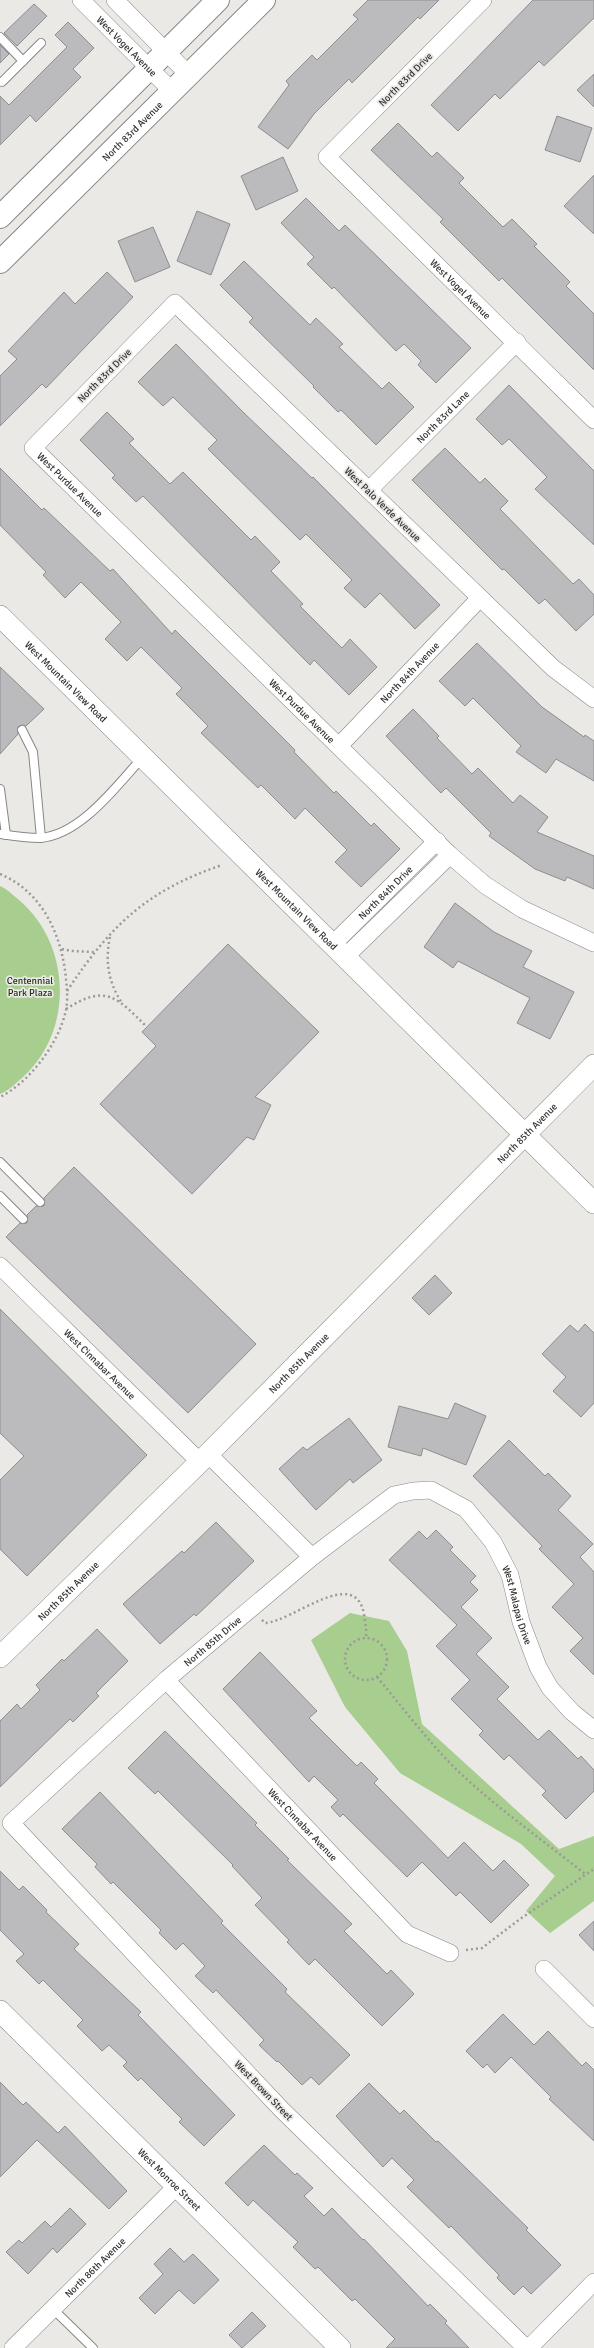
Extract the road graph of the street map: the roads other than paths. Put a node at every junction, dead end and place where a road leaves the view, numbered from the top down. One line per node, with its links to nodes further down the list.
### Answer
1 (81, 0): 10 (street, West Vogel Avenue)
2 (115, 0): 8 (street)
3 (218, 0): 8 (main road)
4 (264, 0): 11 (main road, North 83rd Avenue)
5 (483, 0): 14 (street, North 83rd Drive)
6 (0, 37): 9 (lane)
7 (41, 43): 9 (lane)
8 (166, 52): 10 (main road); 11 (street)
9 (23, 61): 12 (lane)
10 (149, 68): 13 (street, West Vogel Avenue); 15 (main road)
11 (189, 75): 13 (main road, North 83rd Avenue)
12 (2, 82)
13 (172, 91): 16 (main road, North 83rd Avenue)
14 (327, 157): 18 (street, West Vogel Avenue)
15 (0, 217)
16 (0, 262)
17 (175, 303): 20 (street, North 83rd Drive); 21 (street, West Palo Verde Avenue)
18 (517, 342): 19 (street, West Vogel Avenue); 21 (street, North 83rd Lane)
19 (594, 420)
20 (33, 448): 26 (street, West Purdue Avenue)
21 (369, 490): 22 (street, West Palo Verde Avenue)
22 (480, 598): 24 (street, West Palo Verde Avenue); 26 (street, North 84th Avenue)
23 (0, 616): 27 (street, West Mountain View Road)
24 (594, 699)
25 (22, 730): 30 (lane)
26 (339, 746): 31 (street, West Purdue Avenue)
27 (143, 757): 30 (lane); 35 (street, West Mountain View Road)
28 (0, 789): 29 (lane)
29 (3, 835): 30 (lane)
30 (41, 838)
31 (437, 841): 32 (street, West Purdue Avenue); 33 (street, North 84th Drive)
32 (450, 855): 33 (street, North 84th Drive); 34 (street, West Purdue Avenue)
33 (381, 910): 35 (street, North 84th Drive)
34 (594, 943)
35 (340, 950): 37 (street, West Mountain View Road)
36 (594, 1065): 37 (street, North 85th Avenue)
37 (524, 1134): 41 (street, West Mountain View Road); 44 (street, North 85th Avenue)
38 (0, 1162): 40 (lane)
39 (0, 1196): 42 (lane)
40 (40, 1202)
41 (594, 1203)
42 (23, 1219)
43 (0, 1266): 44 (street, West Cinnabar Avenue)
44 (204, 1458): 46 (street, West Cinnabar Avenue); 47 (street, North 85th Avenue)
45 (431, 1490): 46 (street, North 85th Drive); 49 (street, West Malapai Drive)
46 (312, 1558): 48 (street, North 85th Drive)
47 (0, 1658)
48 (166, 1680): 50 (street, North 85th Drive); 51 (street, West Cinnabar Avenue)
49 (594, 1730)
50 (11, 1823): 61 (street, West Brown Street)
51 (450, 1953)
52 (544, 1969): 54 (street)
53 (0, 2011): 55 (street, West Monroe Street)
54 (594, 2019)
55 (176, 2187): 57 (street, North 86th Avenue); 60 (street, West Monroe Street)
56 (594, 2282): 61 (street)
57 (53, 2309): 58 (street, North 86th Avenue); 59 (lane)
58 (13, 2348)
59 (92, 2348)
60 (340, 2348)
61 (527, 2348)

